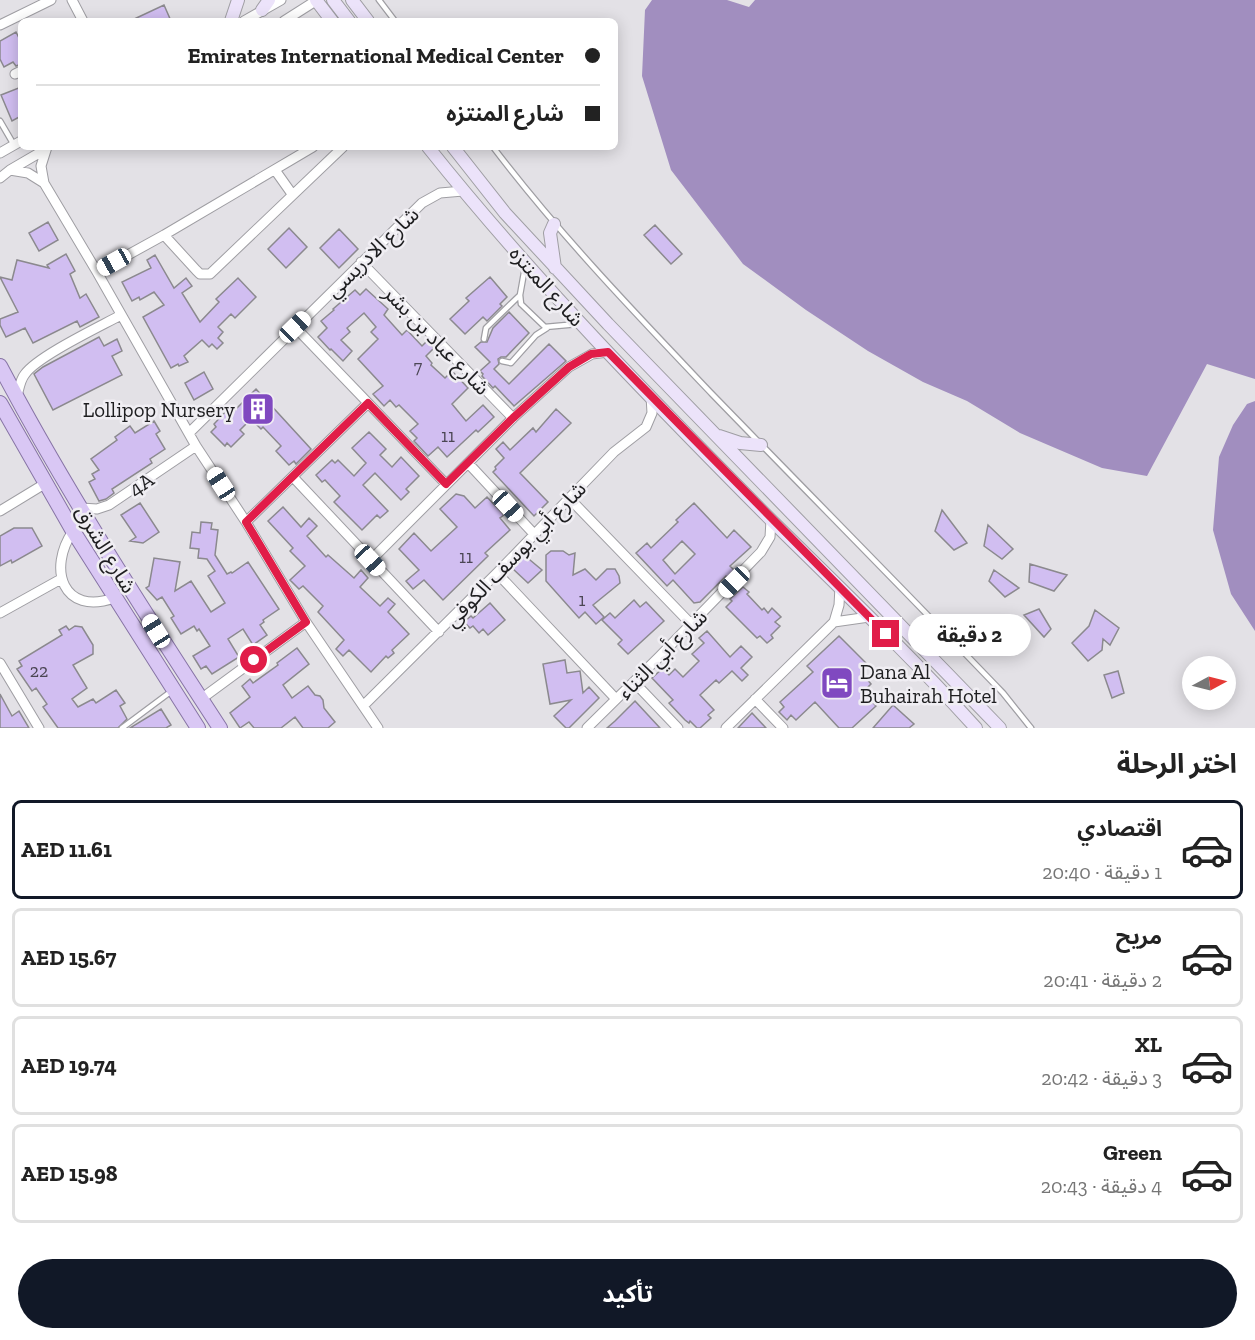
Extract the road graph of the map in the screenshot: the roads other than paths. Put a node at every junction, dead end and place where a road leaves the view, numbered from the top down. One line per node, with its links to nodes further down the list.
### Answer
1 (51, 0): 18 (street)
2 (72, 0): 10 (street)
3 (238, 0): 11 (main road)
4 (280, 0): 9 (street)
5 (317, 0): 13 (street); 14 (main road)
6 (333, 0): 15 (main road)
7 (352, 0): 16 (main road)
8 (380, 0): 17 (lane)
9 (265, 5): 12 (street)
10 (81, 18)
11 (232, 18)
12 (248, 18)
13 (289, 18)
14 (330, 18)
15 (347, 18)
16 (366, 18)
17 (393, 18)
18 (0, 25)
19 (0, 120): 20 (lane)
20 (18, 143): 28 (street)
21 (45, 150): 29 (street)
22 (47, 150): 32 (street)
23 (308, 150): 30 (street)
24 (340, 150): 34 (street)
25 (431, 150): 33 (main road, شارع المنتزه)
26 (455, 150): 39 (main road, شارع المنتزه)
27 (495, 150): 35 (lane)
28 (0, 153)
29 (10, 170): 31 (street); 32 (street)
30 (275, 170): 34 (street); 36 (street)
31 (0, 178)
32 (44, 183): 40 (street)
33 (464, 191): 37 (street, شارع الادريسي); 38 (main road, شارع المنتزه)
34 (292, 195): 36 (street)
35 (554, 225): 39 (main road); 57 (lane)
36 (164, 235): 40 (street)
37 (361, 262): 44 (street, شارع الادريسي); 54 (street, شارع عباد بن بشر)
38 (525, 264): 41 (lane); 43 (main road, شارع المنتزه)
39 (556, 269): 56 (main road, شارع المنتزه)
40 (97, 272): 42 (street)
41 (520, 296): 45 (lane); 46 (lane)
42 (121, 315): 50 (street); 55 (street)
43 (582, 325): 45 (lane); 47 (main road, شارع المنتزه)
44 (295, 327): 53 (street); 55 (street, شارع الادريسي)
45 (549, 327): 48 (lane)
46 (484, 339)
47 (608, 352): 51 (main road, شارع المنتزه); 54 (street)
48 (502, 361)
49 (0, 366): 50 (main road, شارع الشرق)
50 (17, 396): 64 (main road, شارع الشرق)
51 (651, 396): 63 (street, شارع أبي يوسف الكوفي); 66 (main road, شارع المنتزه)
52 (0, 403): 61 (main road, شارع الشرق)
53 (368, 403): 60 (street); 62 (street)
54 (513, 418): 59 (street)
55 (189, 433): 58 (street)
56 (716, 435): 57 (main road); 89 (main road, شارع المنتزه)
57 (761, 445): 101 (lane)
58 (196, 446): 64 (street, 4A); 67 (street)
59 (468, 463): 62 (street); 69 (street)
60 (293, 477): 67 (street); 70 (street)
61 (46, 483): 65 (street); 68 (main road, شارع الشرق)
62 (446, 484): 70 (street)
63 (568, 498): 69 (street, شارع أبي يوسف الكوفي); 79 (street)
64 (81, 507): 84 (main road, شارع الشرق)
65 (0, 511)
66 (771, 520): 73 (main road, شارع المنتزه); 79 (street, شارع أبي الثناء)
67 (246, 522): 77 (street)
68 (74, 531): 72 (street); 74 (main road, شارع الشرق)
69 (534, 534): 71 (street, شارع أبي يوسف الكوفي)
70 (370, 560): 80 (street)
71 (497, 573): 80 (street, شارع أبي يوسف الكوفي); 85 (street)
72 (61, 579): 74 (street); 75 (street)
73 (840, 587): 76 (main road, شارع المنتزه); 78 (street)
74 (114, 598): 83 (main road, شارع الشرق)
75 (0, 613)
76 (869, 617): 78 (street); 87 (main road, شارع المنتزه)
77 (306, 622): 84 (street); 88 (street)
78 (834, 622): 86 (street)
79 (691, 624): 82 (street, شارع أبي الثناء)
80 (439, 632): 88 (street, شارع أبي يوسف الكوفي)
81 (0, 663): 90 (street)
82 (634, 682): 85 (street, شارع أبي الثناء); 96 (street)
83 (173, 690): 91 (lane); 92 (main road, شارع الشرق)
84 (201, 699): 93 (main road, شارع الشرق)
85 (616, 699): 95 (street, شارع أبي الثناء)
86 (755, 699): 97 (street); 98 (street)
87 (952, 702): 89 (main road); 99 (main road, شارع المنتزه)
88 (363, 706): 94 (street)
89 (986, 713): 100 (main road, شارع المنتزه)
90 (39, 728)
91 (122, 728)
92 (197, 728)
93 (220, 728)
94 (378, 728)
95 (587, 728)
96 (678, 728)
97 (726, 728)
98 (783, 728)
99 (976, 728)
100 (1000, 728)
101 (1031, 728)

